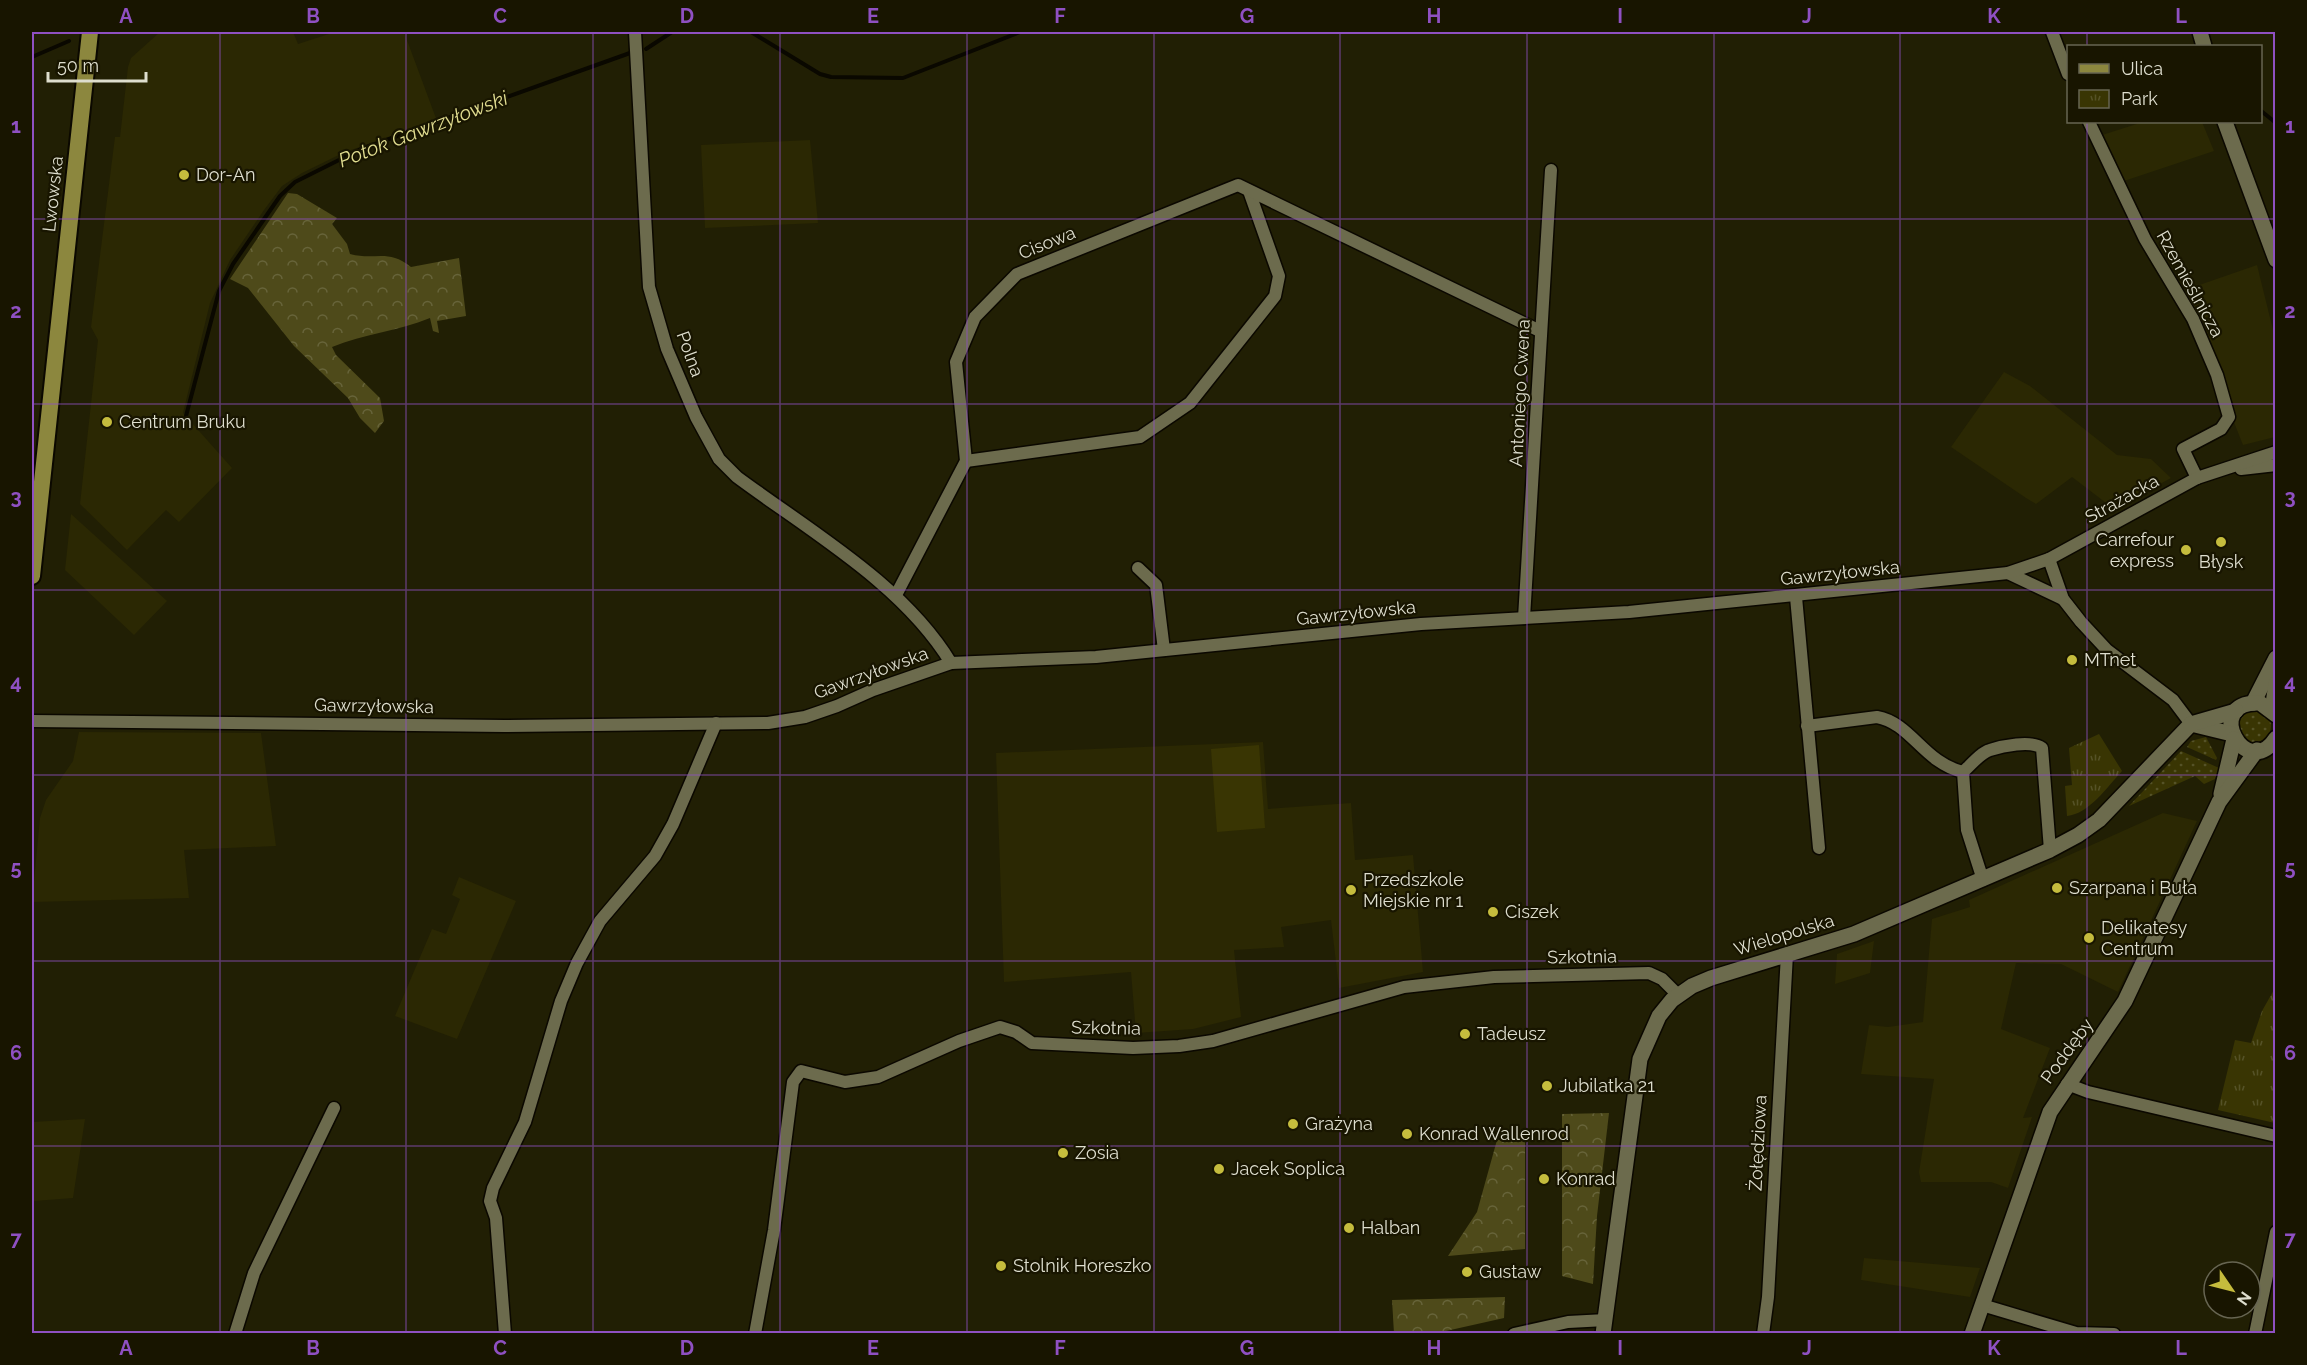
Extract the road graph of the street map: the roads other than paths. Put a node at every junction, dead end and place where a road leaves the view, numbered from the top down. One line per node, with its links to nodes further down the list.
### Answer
1 (90, 32): 19 (main road, Lwowska)
2 (635, 32): 20 (street, Polna)
3 (2052, 32): 4 (street)
4 (2067, 71)
5 (2089, 123): 15 (street, Rzemieślnicza)
6 (2225, 123): 9 (street)
7 (1551, 170): 10 (street, Antoniego Cwena)
8 (1249, 191): 10 (street, Cisowa); 12 (street, Cisowa); 12 (street)
9 (2276, 260)
10 (1540, 331): 23 (street, Antoniego Cwena)
11 (2276, 452): 14 (street, Strażacka)
12 (966, 461): 20 (street)
13 (2276, 465): 14 (street, Strażacka)
14 (2213, 473): 15 (street, Strażacka)
15 (2197, 478): 16 (street, Strażacka)
16 (2049, 559): 18 (street, Gawrzyłowska); 22 (street)
17 (1138, 568): 24 (street)
18 (2008, 573): 21 (street, Gawrzyłowska); 22 (street)
19 (32, 576)
20 (896, 595): 26 (street, Polna)
21 (1796, 597): 23 (street, Gawrzyłowska); 34 (street)
22 (2063, 599): 33 (street)
23 (1524, 618): 24 (street, Gawrzyłowska)
24 (1164, 650): 26 (street, Gawrzyłowska)
25 (2276, 658): 28 (street)
26 (951, 663): 32 (street, Gawrzyłowska)
27 (2276, 684): 30 (street)
28 (2253, 702): 29 (street, Wielopolska); 30 (street)
29 (2236, 711): 33 (street, Wielopolska); 35 (street, Poddęby)
30 (2274, 712)
31 (32, 721): 32 (street, Gawrzyłowska)
32 (716, 723): 52 (street)
33 (2191, 724): 35 (street); 41 (street, Wielopolska)
34 (1807, 726): 38 (street); 40 (street)
35 (2233, 737): 37 (street); 39 (street, Poddęby)
36 (2275, 739): 37 (street)
37 (2257, 750): 39 (street, Poddęby)
38 (1963, 772): 41 (street); 42 (street)
39 (2219, 802): 45 (street, Poddęby)
40 (1819, 848)
41 (2050, 850): 42 (street, Wielopolska)
42 (1983, 880): 43 (street, Wielopolska)
43 (1787, 954): 44 (street, Wielopolska); 55 (street, Żołędziowa)
44 (1678, 994): 50 (street, Wielopolska); 53 (street, Szkotnia)
45 (2067, 1084): 47 (street); 49 (street, Poddęby)
46 (333, 1108): 51 (street)
47 (2276, 1136)
48 (2276, 1232): 58 (street)
49 (1982, 1305): 56 (street, Poddęby); 57 (street)
50 (1605, 1327): 54 (street)
51 (235, 1334)
52 (505, 1334)
53 (755, 1334)
54 (1514, 1334)
55 (1762, 1334)
56 (1972, 1334)
57 (2114, 1334)
58 (2255, 1334)

